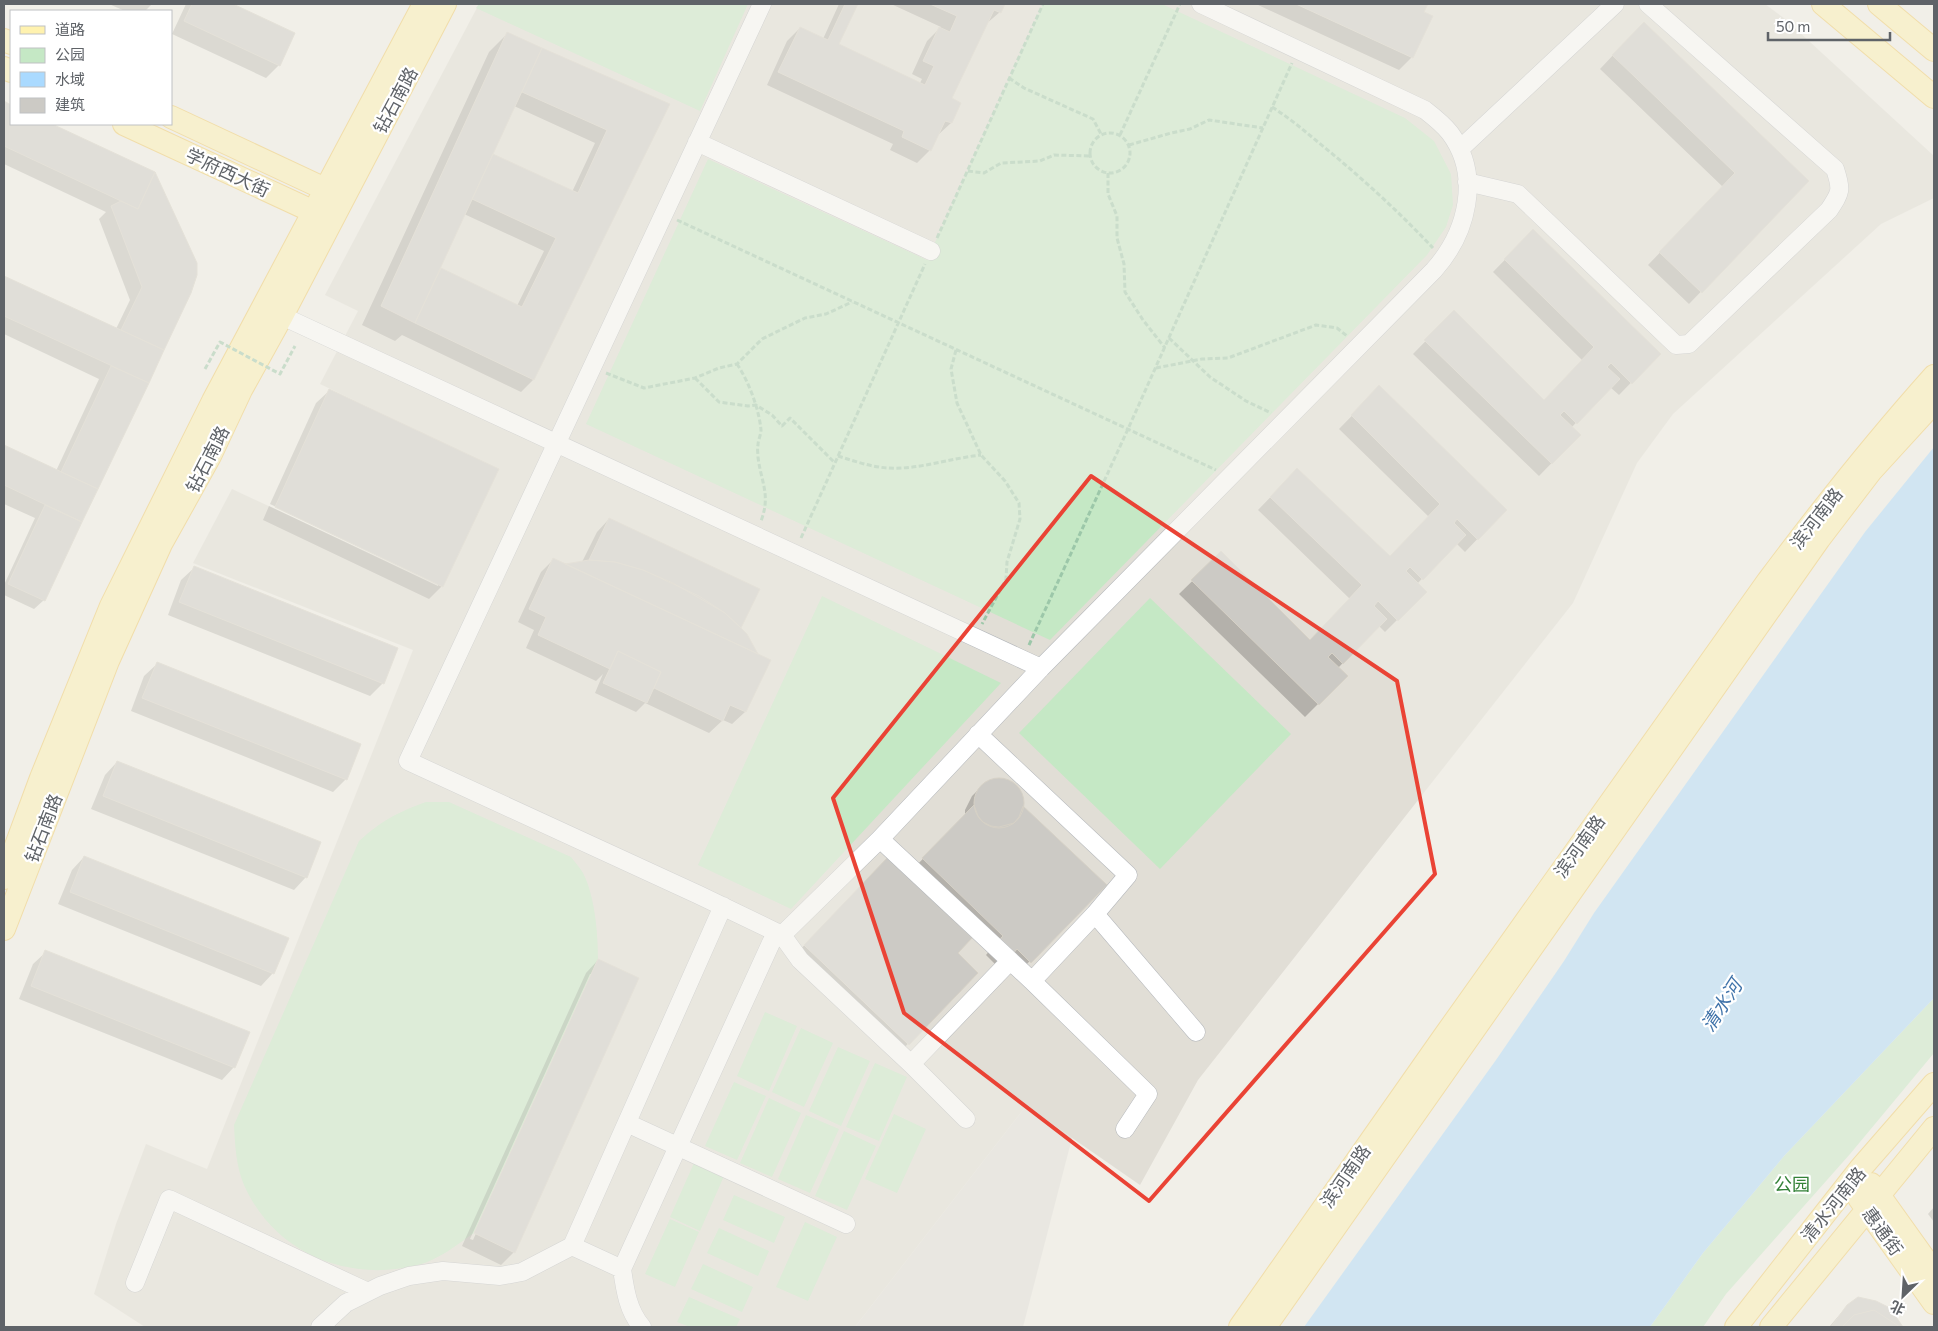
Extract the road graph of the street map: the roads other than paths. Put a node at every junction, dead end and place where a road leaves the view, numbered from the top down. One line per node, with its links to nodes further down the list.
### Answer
1 (424, 4): 16 (main road, 钻石南路)
2 (445, 4): 16 (main road, 钻石南路)
3 (762, 4): 13 (lane)
4 (1615, 4): 14 (lane)
5 (1648, 4): 15 (lane)
6 (1824, 4): 10 (main road)
7 (1879, 4): 9 (main road)
8 (1205, 5): 14 (lane)
9 (1934, 50)
10 (1934, 96)
11 (172, 117): 16 (main road, 学府西大街)
12 (126, 125): 17 (main road, 学府西大街)
13 (697, 142): 18 (lane); 22 (lane)
14 (1460, 150): 15 (lane)
15 (1467, 182): 23 (lane)
16 (335, 193): 17 (main road, 钻石南路)
17 (323, 216): 19 (main road, 钻石南路); 26 (main road, 钻石南路)
18 (931, 251)
19 (282, 316): 22 (lane); 29 (main road, 钻石南路)
20 (1934, 376): 52 (main road, 滨河南路)
21 (1934, 402): 53 (main road, 滨河南路)
22 (556, 443): 23 (lane); 27 (lane)
23 (1040, 668): 24 (lane)
24 (978, 734): 25 (lane); 28 (lane)
25 (880, 839): 30 (lane); 31 (lane)
26 (4, 878)
27 (724, 906): 30 (lane); 37 (lane)
28 (1095, 914): 32 (lane); 33 (lane)
29 (4, 929)
30 (779, 934): 34 (lane); 40 (lane)
31 (1010, 961): 32 (lane); 34 (lane)
32 (1032, 981): 39 (lane)
33 (1196, 1032)
34 (911, 1064): 36 (lane)
35 (1934, 1084): 41 (main road, 清水河南路)
36 (966, 1119)
37 (627, 1122): 40 (lane); 44 (lane)
38 (1934, 1128): 42 (main road, 清水河南路)
39 (1125, 1130)
40 (679, 1146): 43 (lane); 45 (lane)
41 (1854, 1176): 42 (main road, 惠通街); 54 (main road, 清水河南路)
42 (1873, 1202): 46 (main road, 惠通街); 49 (main road, 惠通街); 55 (main road, 清水河南路)
43 (846, 1224)
44 (572, 1246): 45 (lane); 48 (lane)
45 (622, 1269): 51 (lane)
46 (1934, 1272)
47 (135, 1283): 48 (lane)
48 (368, 1292): 50 (lane)
49 (1934, 1303)
50 (320, 1327)
51 (642, 1327)
52 (1240, 1327)
53 (1265, 1327)
54 (1736, 1327)
55 (1771, 1327)

